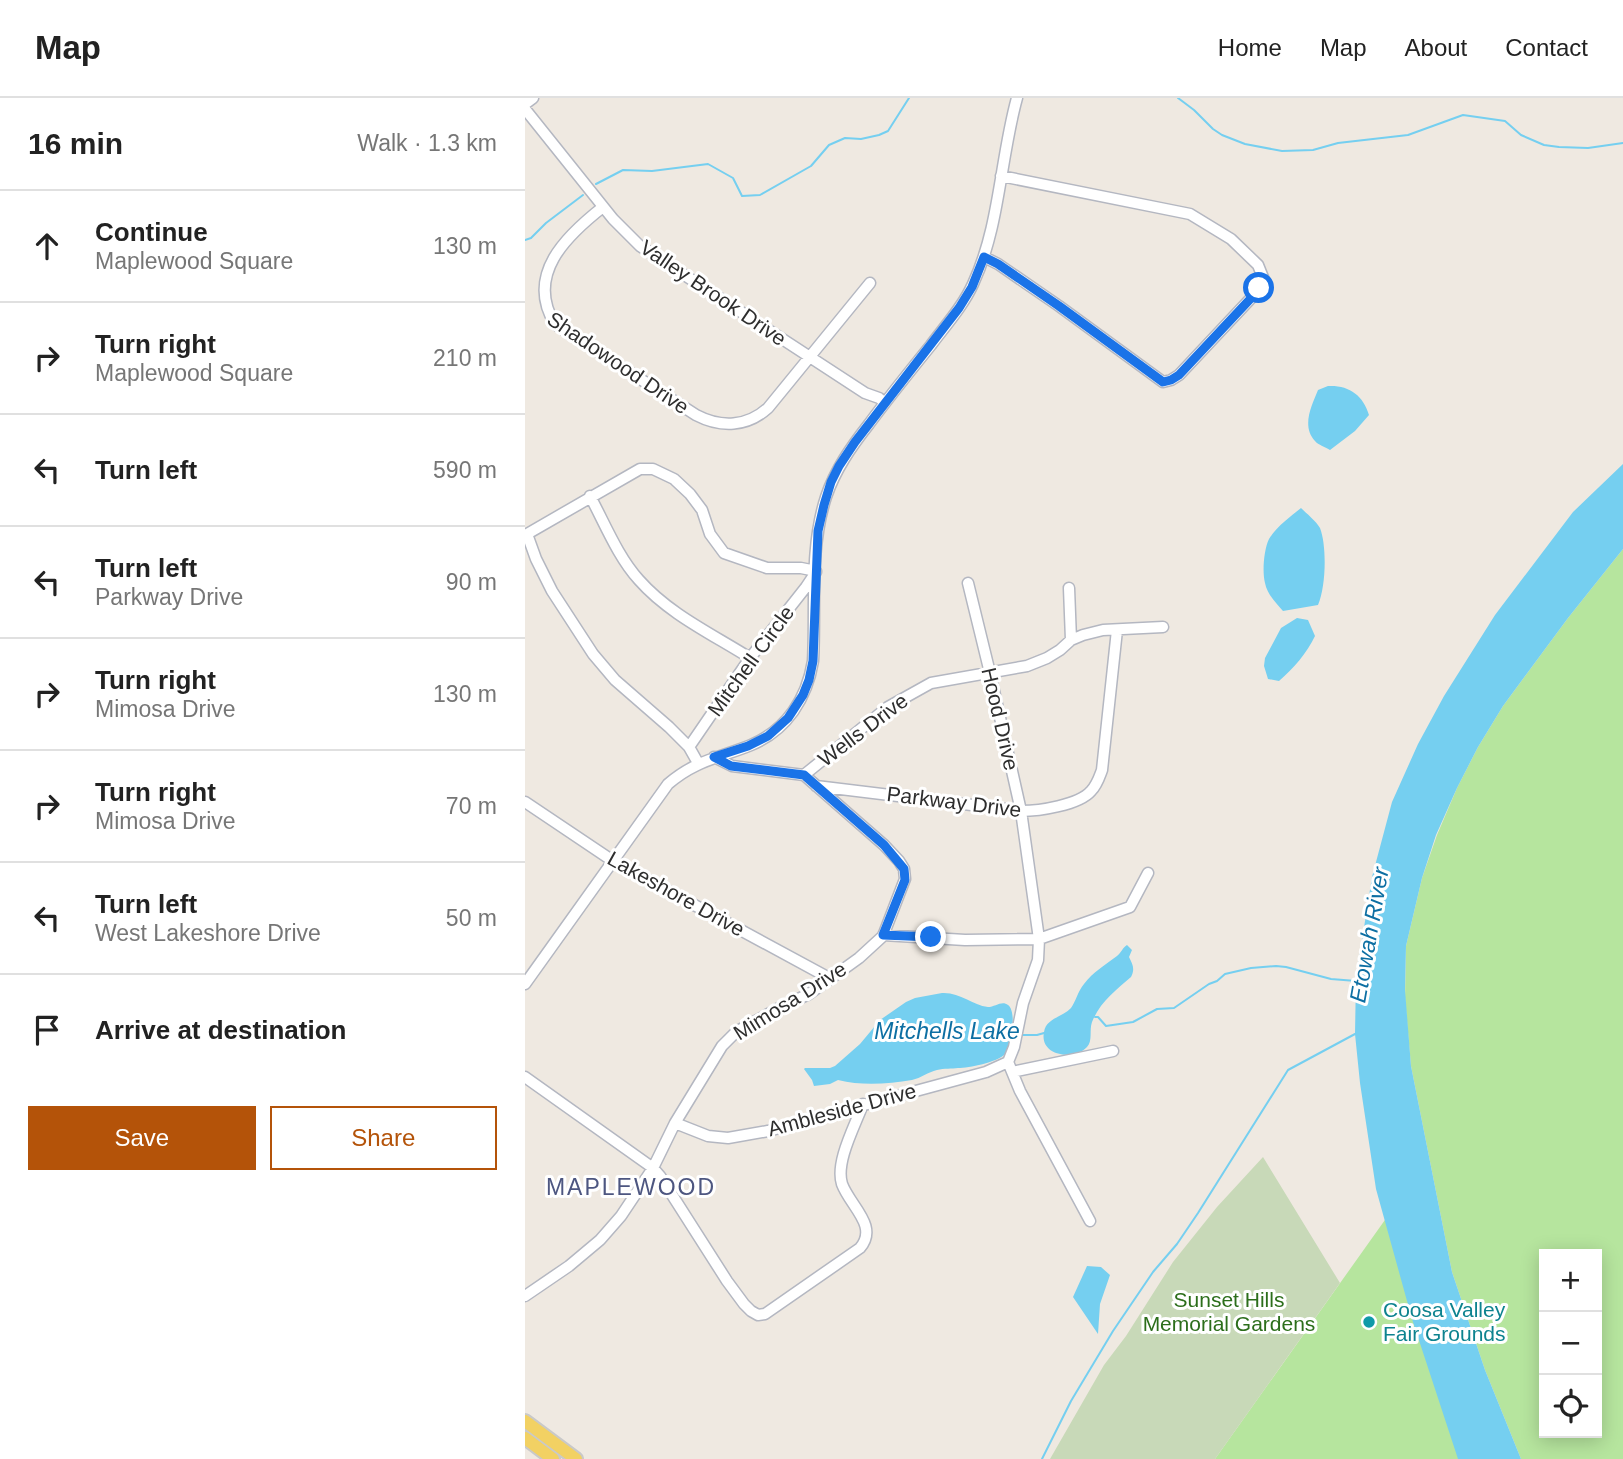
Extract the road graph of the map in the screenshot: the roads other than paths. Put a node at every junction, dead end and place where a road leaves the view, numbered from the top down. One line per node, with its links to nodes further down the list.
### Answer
1 (533, 98): 3 (street)
2 (1017, 98): 4 (street)
3 (525, 106): 5 (street, Valley Brook Drive)
4 (1001, 176): 7 (street); 7 (street)
5 (603, 206): 6 (street); 10 (street, Valley Brook Drive)
6 (545, 253)
7 (984, 257): 11 (street)
8 (870, 283): 10 (street)
9 (534, 299): 10 (street, Shadowood Drive)
10 (811, 357): 11 (street, Valley Brook Drive)
11 (883, 406): 14 (street)
12 (590, 496): 13 (street); 14 (street); 20 (street)
13 (526, 534): 22 (street)
14 (816, 571): 20 (street, Mitchell Circle); 23 (street)
15 (968, 583): 21 (street, Hood Drive)
16 (1069, 588): 19 (street)
17 (1163, 627): 18 (street, Wells Drive)
18 (1117, 630): 19 (street, Wells Drive); 28 (street, Parkway Drive)
19 (1071, 640): 21 (street, Wells Drive)
20 (750, 658): 22 (street, Mitchell Circle)
21 (990, 673): 25 (street, Wells Drive); 28 (street, Hood Drive)
22 (689, 747): 24 (street)
23 (714, 757): 24 (street); 25 (street)
24 (698, 763): 29 (street)
25 (804, 775): 26 (street, Mimosa Drive)
26 (815, 786): 28 (street, Parkway Drive); 31 (street, Mimosa Drive)
27 (525, 802): 29 (street, Lakeshore Drive)
28 (1021, 811): 32 (street, Hood Drive)
29 (613, 861): 33 (street, Lakeshore Drive); 34 (street)
30 (1148, 873): 32 (street)
31 (883, 935): 32 (street); 33 (street, Mimosa Drive)
32 (1039, 939): 36 (street)
33 (831, 979): 39 (street, Mimosa Drive)
34 (526, 982)
35 (1113, 1051): 36 (street, Ambleside Drive)
36 (1010, 1067): 38 (street, Ambleside Drive); 41 (street)
37 (525, 1077): 40 (street)
38 (863, 1104): 39 (street, Ambleside Drive); 40 (street)
39 (675, 1123): 40 (street, Mimosa Drive)
40 (653, 1168): 42 (street, Mimosa Drive)
41 (1090, 1221)
42 (525, 1296)
43 (525, 1421): 46 (main road)
44 (525, 1438): 45 (main road)
45 (553, 1459)
46 (576, 1459)

